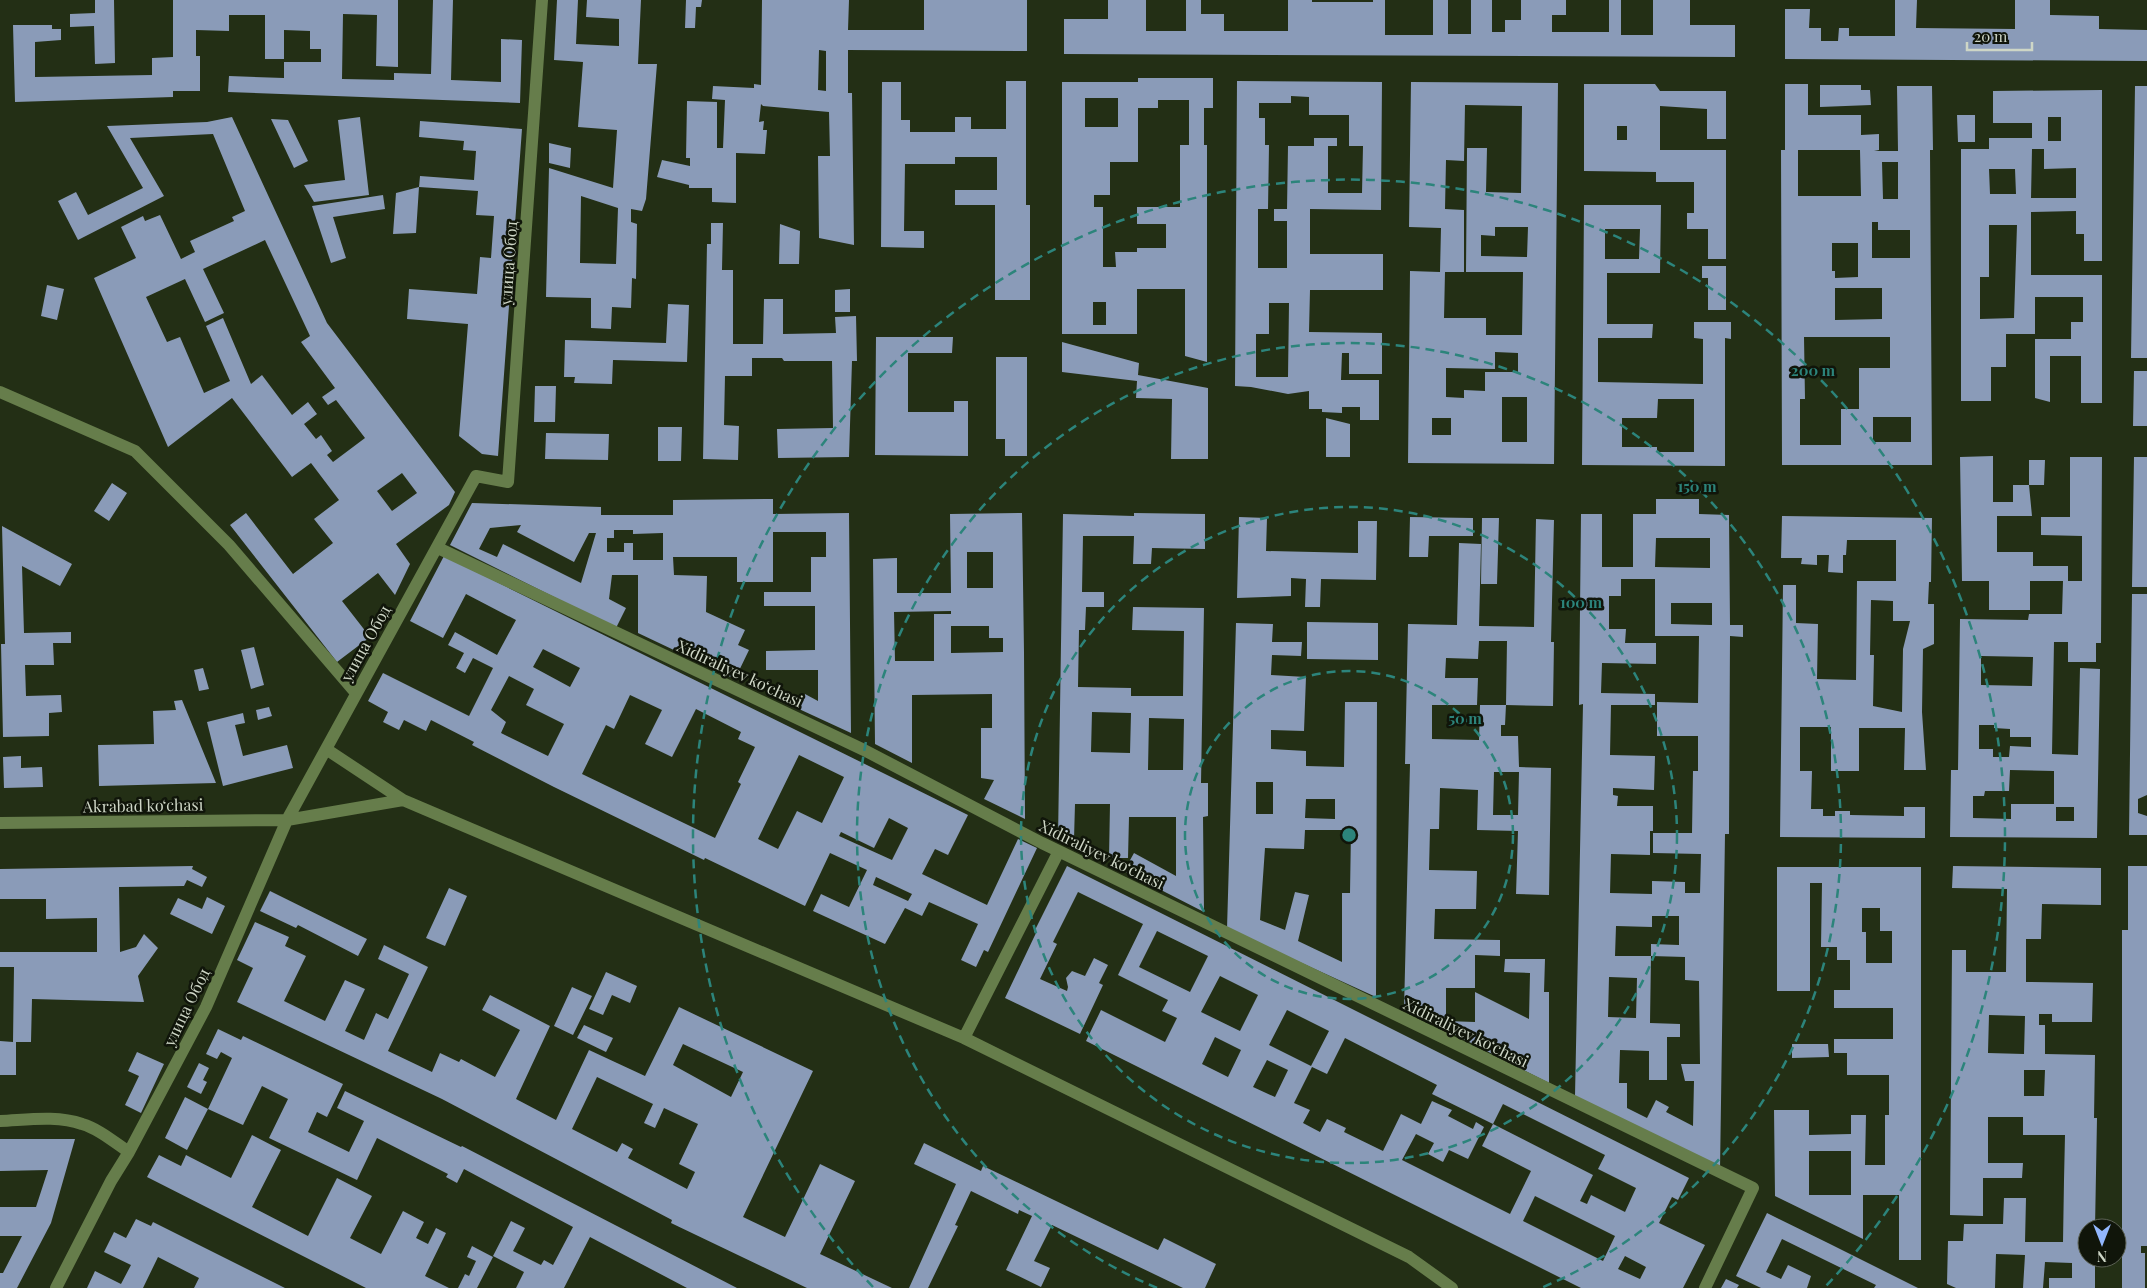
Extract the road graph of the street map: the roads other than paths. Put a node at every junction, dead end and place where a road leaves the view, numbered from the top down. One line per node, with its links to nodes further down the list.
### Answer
1 (542, 0): 3 (street, улица Обод)
2 (0, 392): 4 (street)
3 (438, 548): 4 (street, улица Обод); 9 (street, Xidiraliyev koʻchasi)
4 (356, 693): 5 (street, улица Обод)
5 (326, 749): 6 (street); 7 (street, улица Обод)
6 (403, 800): 7 (street, Akrabad koʻchasi); 10 (street)
7 (287, 820): 8 (street, Akrabad koʻchasi); 12 (street, улица Обод)
8 (0, 823)
9 (1058, 851): 10 (street); 15 (street, Xidiraliyev koʻchasi)
10 (964, 1038): 14 (street)
11 (0, 1121): 12 (street)
12 (129, 1152): 13 (street, улица Обод)
13 (56, 1288)
14 (1452, 1288)
15 (1705, 1288)

